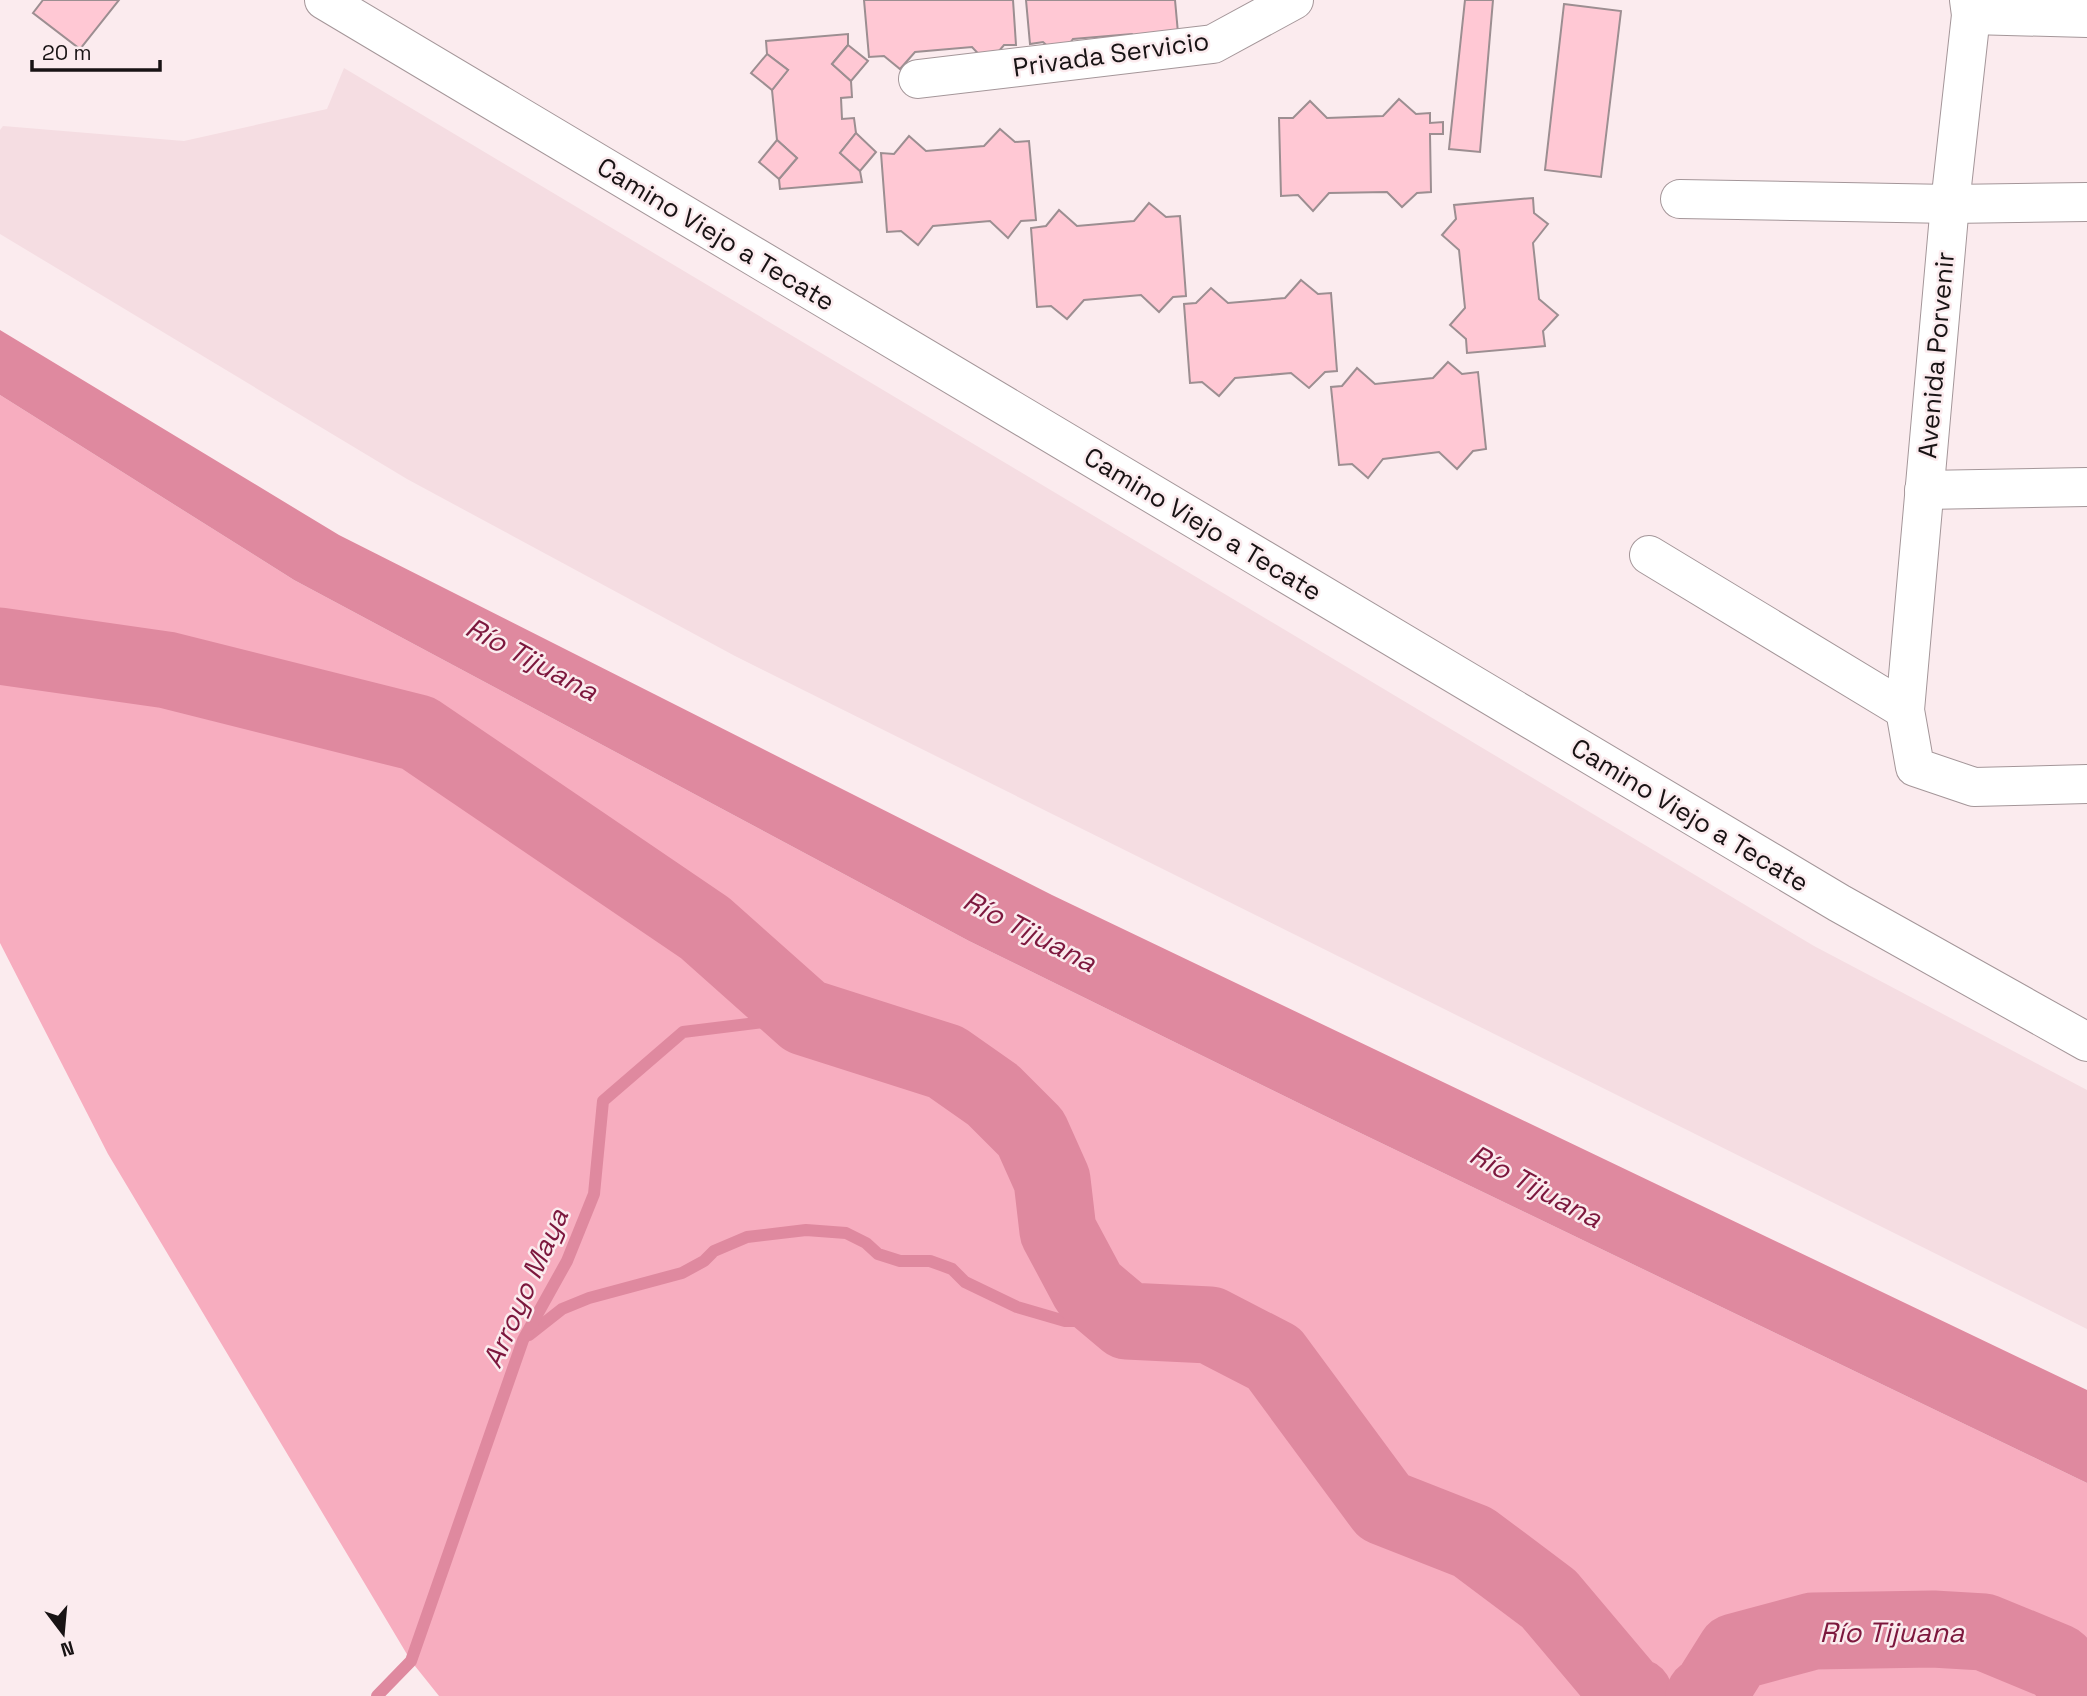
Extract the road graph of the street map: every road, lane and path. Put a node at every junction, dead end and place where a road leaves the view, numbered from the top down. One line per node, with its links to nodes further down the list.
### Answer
1 (324, 0): 14 (street, Camino Viejo a Tecate)
2 (1294, 0): 5 (street, Privada Servicio)
3 (1970, 7): 4 (street); 8 (street, Avenida Porvenir)
4 (2087, 18)
5 (918, 79)
6 (1680, 199): 8 (street)
7 (2087, 202): 8 (street)
8 (1950, 204): 10 (street, Avenida Porvenir)
9 (2087, 487): 10 (street)
10 (1924, 491): 12 (street, Avenida Porvenir)
11 (1648, 555): 12 (street)
12 (1905, 710): 13 (street, Avenida Porvenir)
13 (2087, 784)
14 (2087, 1042)

